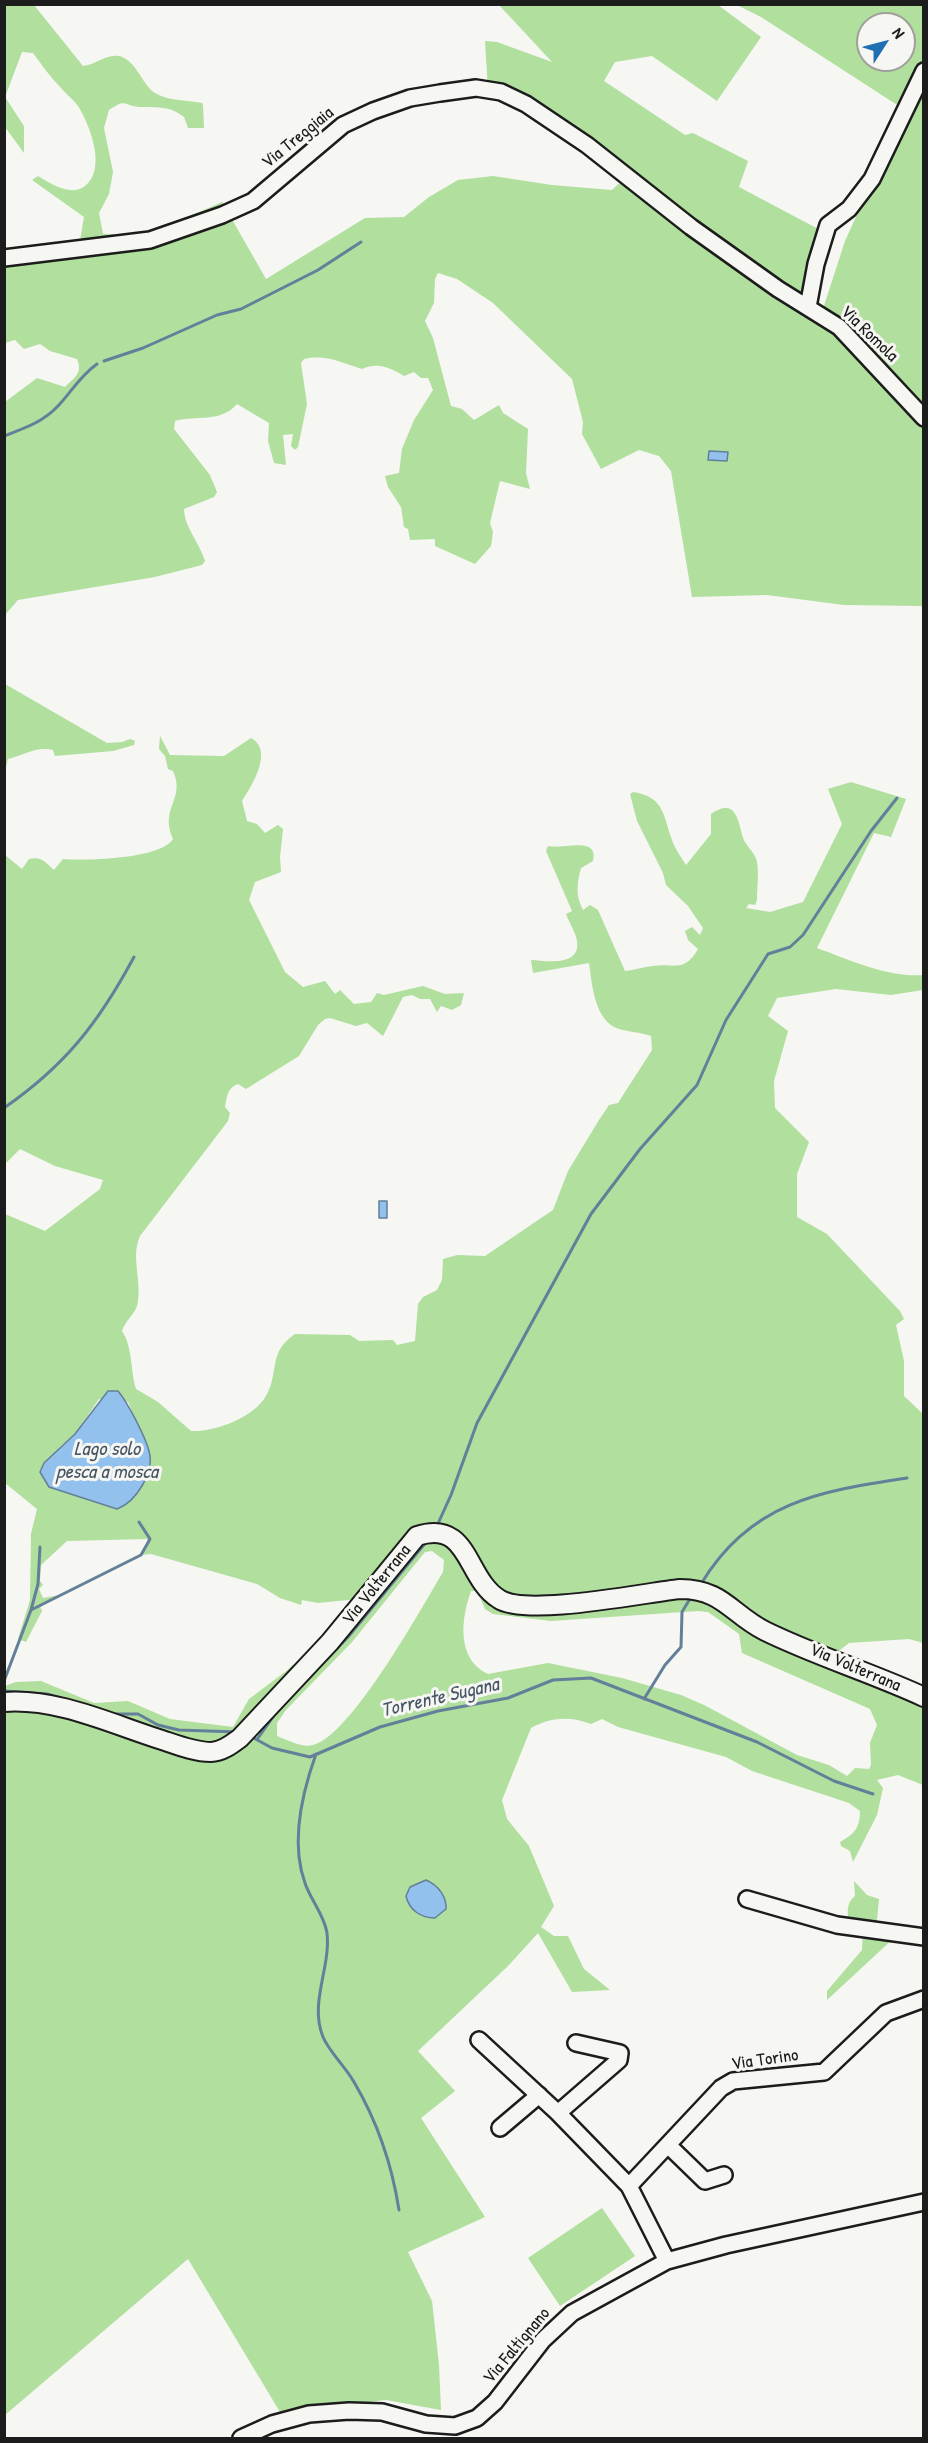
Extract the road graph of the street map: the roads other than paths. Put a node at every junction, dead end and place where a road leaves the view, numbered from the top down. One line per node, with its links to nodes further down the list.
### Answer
1 (924, 71): 3 (street)
2 (4, 258): 3 (street, Via Treggiaia)
3 (808, 307): 4 (street, Via Romola)
4 (924, 418)
5 (924, 1697): 6 (main road, Via Volterrana)
6 (4, 1702)
7 (747, 1899): 8 (street)
8 (924, 1937)
9 (924, 1999): 15 (street, Via Torino)
10 (479, 2040): 12 (street)
11 (576, 2043): 13 (street)
12 (539, 2095): 13 (street); 14 (street)
13 (558, 2113): 17 (street)
14 (500, 2128)
15 (669, 2146): 16 (street); 17 (street, Via Torino)
16 (724, 2175)
17 (629, 2186): 19 (street)
18 (924, 2202): 19 (street, Via Faltignano)
19 (667, 2262): 20 (street, Via Faltignano)
20 (241, 2439)

